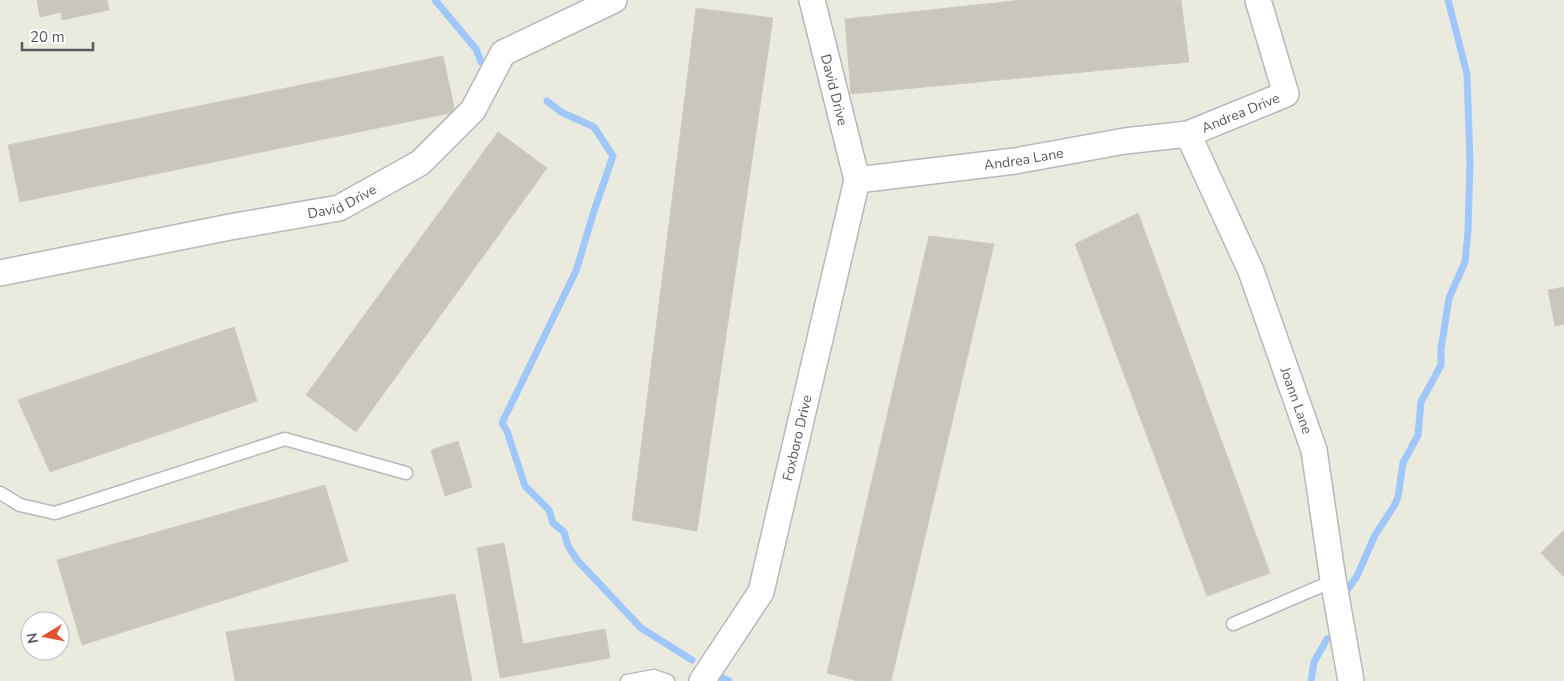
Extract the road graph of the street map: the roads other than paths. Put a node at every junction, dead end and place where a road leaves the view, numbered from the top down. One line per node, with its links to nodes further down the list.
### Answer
1 (614, 0): 6 (street, David Drive)
2 (812, 0): 5 (street, David Drive)
3 (1258, 0): 4 (street, Andrea Drive)
4 (1188, 134): 5 (street, Andrea Lane); 9 (street, Joann Lane)
5 (856, 180): 13 (street, Foxboro Drive)
6 (0, 273)
7 (406, 473): 8 (lane)
8 (0, 494)
9 (1333, 582): 10 (lane); 14 (street, Joann Lane)
10 (1233, 624)
11 (626, 681): 12 (lane)
12 (668, 681)
13 (702, 681)
14 (1351, 681)

